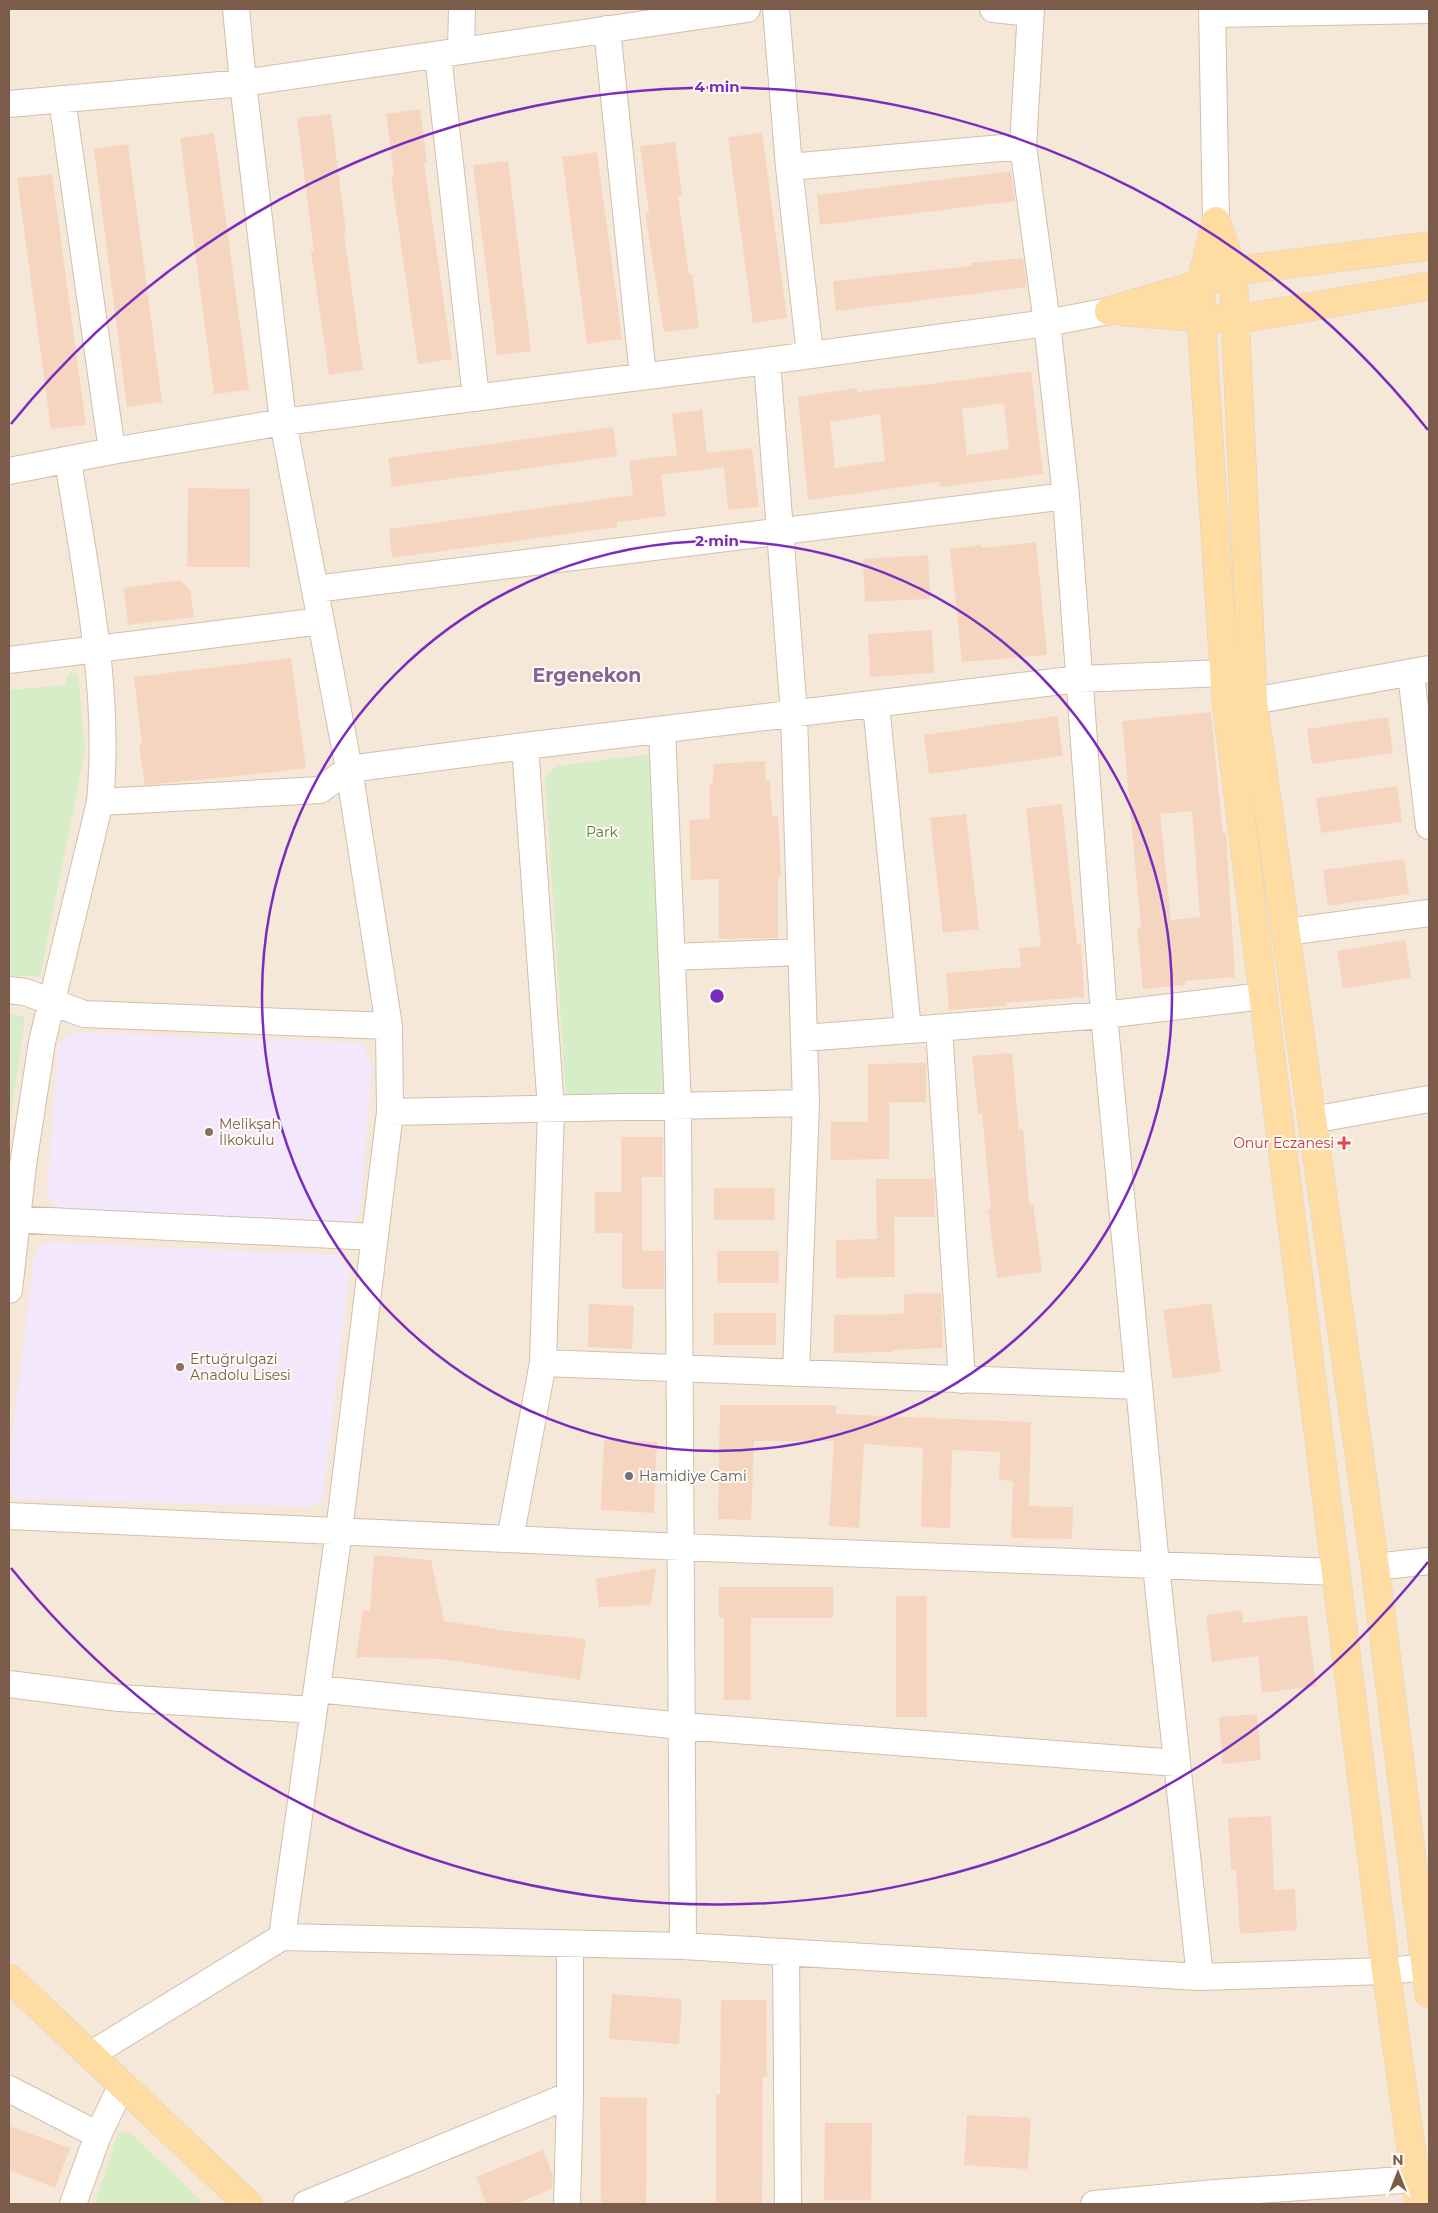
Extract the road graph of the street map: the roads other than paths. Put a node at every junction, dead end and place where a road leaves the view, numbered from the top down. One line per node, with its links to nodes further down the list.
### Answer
1 (236, 9): 11 (street)
2 (462, 9): 10 (street)
3 (747, 9): 9 (street)
4 (776, 9): 15 (street)
5 (993, 9): 7 (street)
6 (1429, 10): 8 (street)
7 (1031, 11): 14 (street)
8 (1213, 11): 16 (street)
9 (608, 29): 10 (street); 27 (street)
10 (449, 53): 11 (street); 28 (street)
11 (243, 83): 12 (street); 29 (street)
12 (62, 99): 13 (street); 30 (street)
13 (9, 104)
14 (1023, 146): 15 (street); 24 (street)
15 (789, 167): 25 (street)
16 (1216, 222): 18 (main road); 19 (main road)
17 (1429, 246): 18 (main road)
18 (1233, 271): 19 (main road); 23 (main road)
19 (1201, 284): 21 (main road); 22 (main road)
20 (1429, 286): 23 (main road)
21 (1109, 311): 22 (main road); 24 (street)
22 (1201, 318): 23 (main road); 40 (main road)
23 (1236, 320): 41 (main road)
24 (1047, 323): 25 (street); 33 (street)
25 (810, 354): 26 (street)
26 (767, 361): 27 (street); 34 (street)
27 (643, 376): 28 (street)
28 (476, 398): 29 (street)
29 (283, 422): 30 (street); 35 (street)
30 (112, 451): 31 (street)
31 (68, 460): 32 (street); 37 (street)
32 (9, 471)
33 (1066, 496): 34 (street); 42 (street)
34 (780, 530): 35 (street); 46 (street)
35 (315, 589): 36 (street)
36 (321, 622): 37 (street); 49 (street)
37 (96, 648): 38 (street); 50 (street)
38 (9, 660)
39 (1420, 671): 44 (street); 51 (street)
40 (1223, 672): 41 (street); 42 (street); 43 (main road)
41 (1251, 672): 44 (main road)
42 (1079, 679): 45 (street); 59 (street)
43 (1226, 700): 44 (street); 57 (main road)
44 (1253, 701): 53 (main road)
45 (876, 704): 46 (street); 62 (street)
46 (794, 714): 47 (street); 54 (street)
47 (662, 730): 48 (street); 55 (street)
48 (525, 746): 49 (street); 67 (street)
49 (349, 770): 50 (street); 60 (street)
50 (100, 802): 58 (street)
51 (1429, 826)
52 (1429, 913): 53 (street)
53 (1286, 932): 69 (main road)
54 (801, 952): 55 (street); 63 (street)
55 (672, 957): 66 (street)
56 (9, 990): 58 (street)
57 (1263, 996): 59 (street); 85 (main road)
58 (52, 1003): 60 (street); 70 (street)
59 (1104, 1015): 61 (street); 77 (street)
60 (389, 1026): 68 (street)
61 (939, 1028): 62 (street); 76 (street)
62 (908, 1030): 63 (street)
63 (804, 1038): 65 (street)
64 (1429, 1099): 69 (street)
65 (806, 1103): 66 (street); 75 (street)
66 (678, 1106): 67 (street); 74 (street)
67 (551, 1109): 68 (street); 73 (street)
68 (390, 1112): 71 (street)
69 (1312, 1120): 84 (main road)
70 (13, 1219): 71 (street); 72 (street)
71 (374, 1237): 79 (street)
72 (9, 1290)
73 (543, 1364): 74 (street); 80 (street)
74 (680, 1368): 75 (street); 81 (street)
75 (796, 1373): 76 (street)
76 (962, 1380): 77 (street)
77 (1139, 1386): 83 (street)
78 (9, 1516): 79 (street)
79 (339, 1531): 80 (street); 87 (street)
80 (510, 1539): 81 (street)
81 (681, 1547): 83 (street); 88 (street)
82 (1429, 1561): 84 (street)
83 (1156, 1566): 85 (street); 89 (street)
84 (1376, 1567): 94 (main road)
85 (1336, 1572): 95 (main road)
86 (9, 1684): 87 (street)
87 (315, 1700): 88 (street); 90 (street)
88 (682, 1726): 89 (street); 92 (street)
89 (1177, 1763): 96 (street)
90 (282, 1937): 91 (street); 99 (street)
91 (570, 1944): 92 (street); 102 (street)
92 (684, 1946): 93 (street)
93 (786, 1952): 96 (street); 110 (street)
94 (1428, 1967): 95 (street); 98 (main road)
95 (1386, 1971): 96 (street); 104 (main road)
96 (1200, 1977)
97 (9, 1978): 99 (main road)
98 (1429, 1994)
99 (90, 2055): 100 (main road)
100 (122, 2085): 103 (street); 107 (main road)
101 (9, 2089): 103 (street)
102 (570, 2095): 108 (street); 109 (street)
103 (98, 2135): 106 (street)
104 (1417, 2192): 105 (street)
105 (1215, 2199): 111 (street)
106 (73, 2204)
107 (248, 2204)
108 (306, 2204)
109 (567, 2204)
110 (788, 2204)
111 (1094, 2204)

